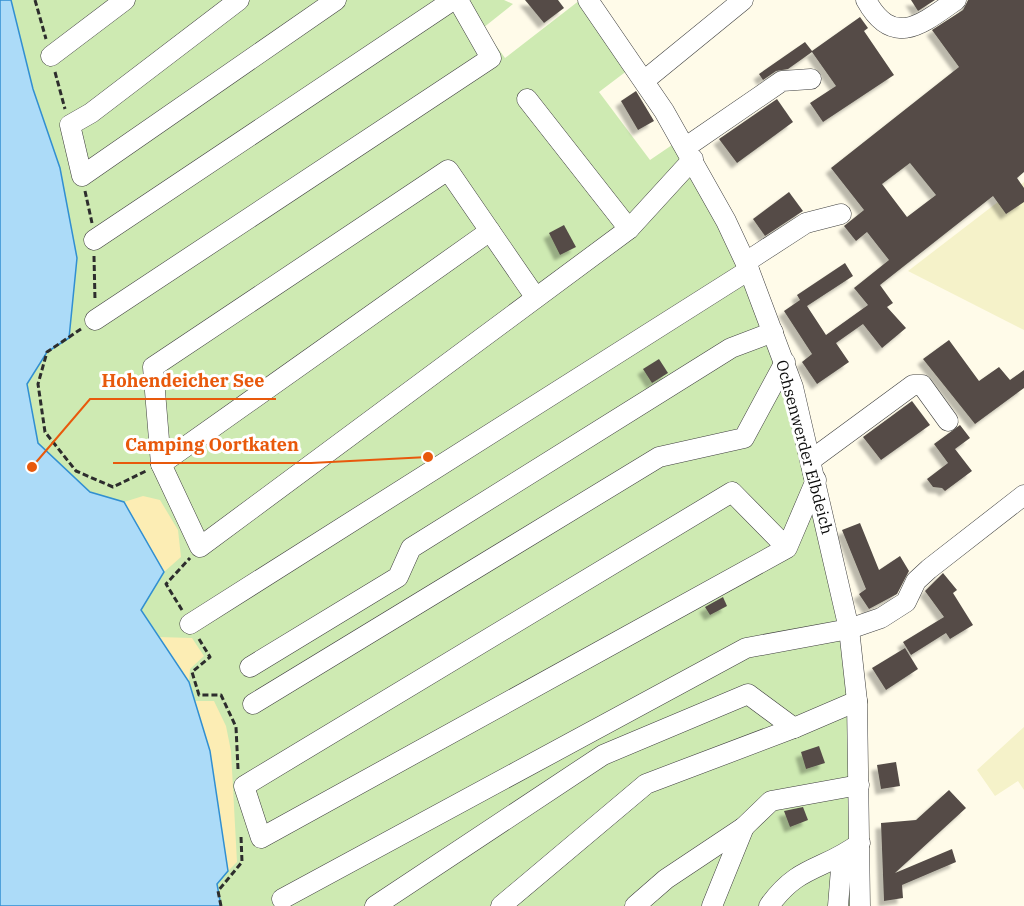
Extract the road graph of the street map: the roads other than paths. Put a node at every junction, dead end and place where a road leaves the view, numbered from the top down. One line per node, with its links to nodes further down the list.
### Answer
1 (125, 0): 10 (street)
2 (239, 0): 3 (street)
3 (336, 0)
4 (453, 0): 18 (street)
5 (458, 0): 21 (street)
6 (588, 0): 12 (street, Ochsenwerder Elbdeich)
7 (743, 0): 12 (street)
8 (866, 0): 9 (street)
9 (956, 0)
10 (51, 56)
11 (811, 79): 14 (street)
12 (645, 80): 14 (street, Ochsenwerder Elbdeich)
13 (527, 99): 16 (street)
14 (689, 153): 16 (street); 19 (street, Ochsenwerder Elbdeich)
15 (841, 213): 19 (street)
16 (629, 230): 20 (street)
17 (490, 231): 20 (street); 26 (street); 26 (street)
18 (94, 240)
19 (747, 266): 22 (street, Ochsenwerder Elbdeich); 30 (street)
20 (536, 298): 26 (street)
21 (95, 320)
22 (773, 332): 23 (street, Ochsenwerder Elbdeich); 32 (street)
23 (785, 362): 25 (street, Ochsenwerder Elbdeich); 34 (street)
24 (948, 421): 25 (street)
25 (811, 460): 27 (street, Ochsenwerder Elbdeich)
26 (161, 464)
27 (816, 480): 29 (street); 31 (street, Ochsenwerder Elbdeich)
28 (1024, 495): 31 (street)
29 (787, 548): 29 (street)
30 (190, 624)
31 (849, 629): 33 (street, Ochsenwerder Elbdeich); 40 (street)
32 (249, 667)
33 (856, 701): 35 (street); 36 (street, Ochsenwerder Elbdeich)
34 (253, 704)
35 (794, 728): 41 (street); 42 (street)
36 (859, 785): 37 (street); 38 (street, Ochsenwerder Elbdeich)
37 (744, 827): 43 (street); 44 (street)
38 (860, 843): 39 (street); 47 (street, Ochsenwerder Elbdeich)
39 (842, 857): 45 (street); 46 (street)
40 (282, 899)
41 (375, 906)
42 (501, 906)
43 (635, 906)
44 (712, 906)
45 (769, 906)
46 (838, 906)
47 (860, 906)

